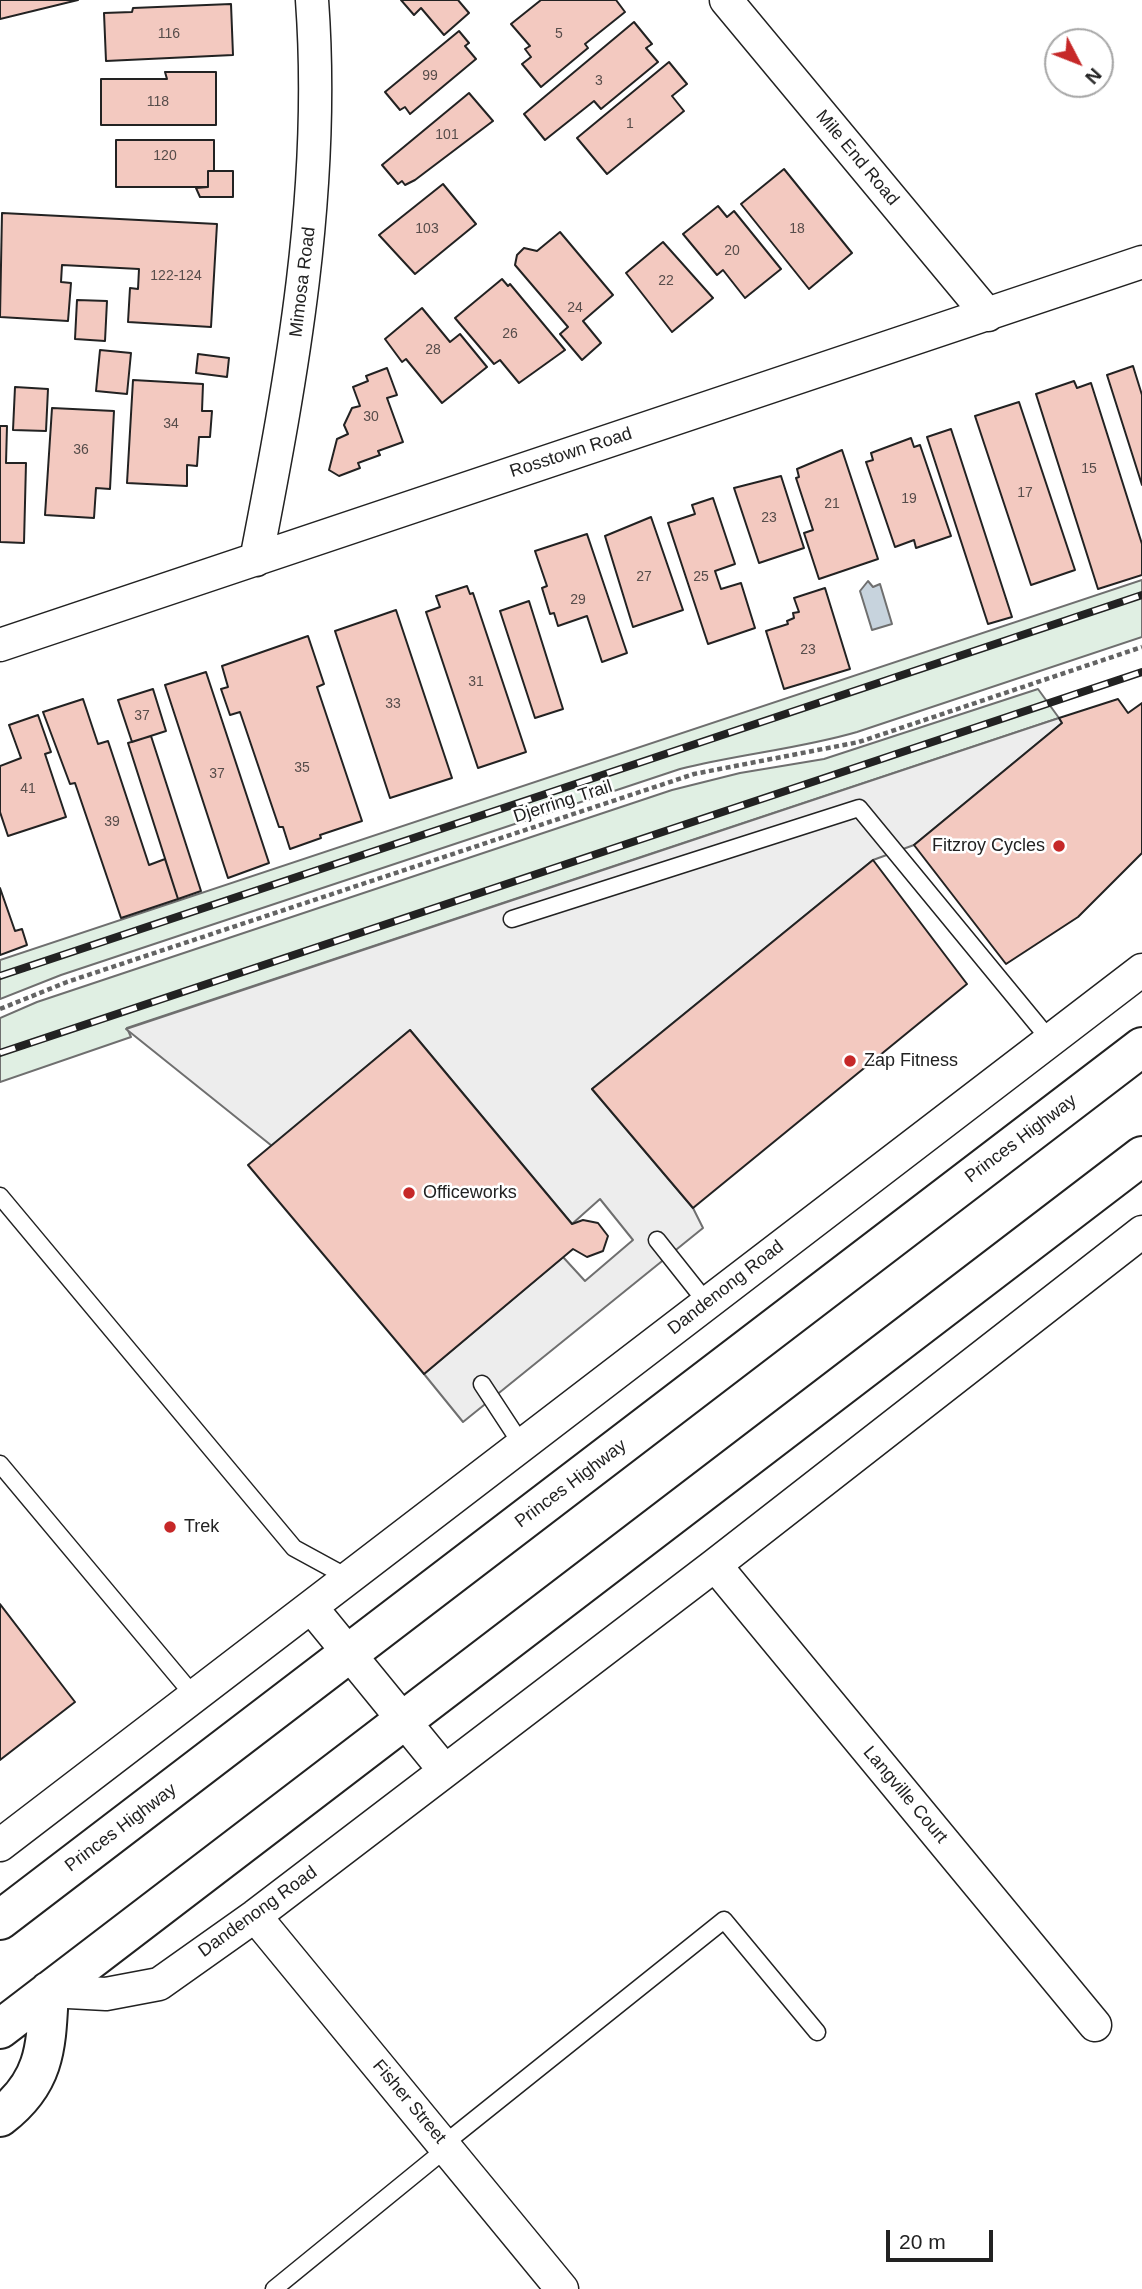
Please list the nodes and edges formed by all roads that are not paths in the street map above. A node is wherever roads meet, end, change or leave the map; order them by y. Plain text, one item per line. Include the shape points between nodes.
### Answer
1 (312, 0) edge
2 (736, 3) edge
3 (1142, 262) edge
4 (988, 315) junction
5 (256, 560) junction
6 (0, 645) edge
7 (512, 919) dead end
8 (1142, 970) edge
9 (1050, 1040) junction
10 (1142, 1047) edge
11 (1142, 1156) edge
12 (0, 1196) edge
13 (1142, 1233) edge
14 (657, 1240) dead end
15 (706, 1303) junction
16 (482, 1384) dead end
17 (522, 1445) junction
18 (0, 1464) edge
19 (715, 1565) junction
20 (349, 1578) junction
21 (311, 1607) junction
22 (349, 1654) junction
23 (195, 1697) junction
24 (404, 1721) junction
25 (445, 1771) junction
26 (0, 1845) edge
27 (255, 1916) junction
28 (0, 1920) edge
29 (49, 1991) junction
30 (1095, 2025) dead end
31 (0, 2029) edge
32 (817, 2032) dead end
33 (0, 2117) edge
34 (445, 2146) junction
35 (274, 2289) edge
36 (562, 2289) edge

1 - 5 street, Mimosa Road via 315,112 309,229 290,384
2 - 4 street, Mile End Road
3 - 4 street, Rosstown Road
4 - 5 street, Rosstown Road
5 - 6 street, Rosstown Road
7 - 9 lane via 859,808
8 - 9 street, Dandenong Road
9 - 15 street, Dandenong Road
10 - 22 highway, Princes Highway
11 - 24 highway
12 - 20 lane via 294,1548
13 - 19 street, Dandenong Road
14 - 15 lane
15 - 17 street, Dandenong Road
16 - 17 lane
17 - 20 street, Dandenong Road
18 - 23 lane
19 - 25 street, Dandenong Road
19 - 30 street, Langville Court
20 - 21 street, Dandenong Road
21 - 22 street
21 - 23 street, Dandenong Road
22 - 24 street
22 - 28 highway, Princes Highway
23 - 26 street, Dandenong Road
24 - 25 street
24 - 29 highway
25 - 27 street, Dandenong Road
27 - 29 street, Dandenong Road via 159,1984 106,1994
27 - 34 street, Fisher Street
29 - 31 highway
29 - 33 highway via 45,2053 36,2079
32 - 34 lane via 724,1920
34 - 35 lane
34 - 36 street, Fisher Street

